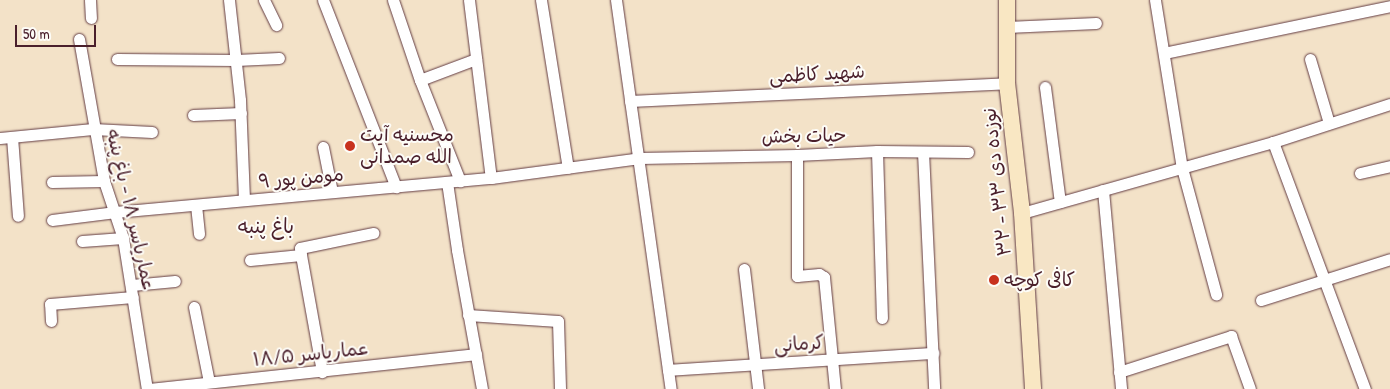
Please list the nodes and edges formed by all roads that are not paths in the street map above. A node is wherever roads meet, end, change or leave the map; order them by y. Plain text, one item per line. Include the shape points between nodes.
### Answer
1 (90, 0) edge
2 (229, 0) edge
3 (264, 0) edge
4 (322, 0) edge
5 (393, 0) edge
6 (469, 0) edge
7 (541, 0) edge
8 (616, 0) edge
9 (1006, 0) edge
10 (1155, 0) edge
11 (1390, 6) edge
12 (91, 18) dead end
13 (1096, 23) dead end
14 (276, 25) dead end
15 (1007, 27) junction
16 (79, 39) dead end
17 (1164, 54) junction
18 (279, 58) dead end
19 (117, 59) dead end
20 (476, 59) junction
21 (1310, 59) dead end
22 (236, 60) junction
23 (420, 80) junction
24 (1007, 83) junction
25 (1045, 87) dead end
26 (630, 101) junction
27 (1390, 104) edge
28 (240, 113) junction
29 (193, 115) dead end
30 (1329, 124) junction
31 (93, 129) junction
32 (152, 132) dead end
33 (0, 138) edge
34 (12, 138) junction
35 (1273, 142) junction
36 (323, 147) dead end
37 (877, 152) junction
38 (923, 152) junction
39 (968, 152) dead end
40 (797, 155) junction
41 (640, 158) junction
42 (1390, 166) edge
43 (568, 168) junction
44 (1182, 168) junction
45 (1360, 173) dead end
46 (491, 178) junction
47 (104, 181) junction
48 (460, 181) junction
49 (52, 182) dead end
50 (448, 182) junction
51 (396, 187) junction
52 (1103, 190) junction
53 (332, 192) junction
54 (244, 200) junction
55 (1060, 202) junction
56 (196, 204) junction
57 (115, 212) junction
58 (1022, 214) junction
59 (18, 216) dead end
60 (52, 220) dead end
61 (373, 233) dead end
62 (199, 234) dead end
63 (122, 238) junction
64 (82, 241) dead end
65 (301, 255) junction
66 (1390, 259) edge
67 (250, 260) dead end
68 (744, 269) dead end
69 (174, 280) dead end
70 (1325, 282) junction
71 (132, 285) junction
72 (1216, 294) dead end
73 (134, 297) junction
74 (1261, 300) dead end
75 (194, 307) dead end
76 (468, 315) junction
77 (882, 318) dead end
78 (51, 321) dead end
79 (933, 353) junction
80 (476, 354) junction
81 (831, 359) junction
82 (755, 364) junction
83 (668, 370) junction
84 (322, 372) junction
85 (1119, 372) junction
86 (209, 382) junction
87 (149, 389) edge
88 (482, 389) edge
89 (560, 389) edge
90 (671, 389) edge
91 (758, 389) edge
92 (835, 389) edge
93 (934, 389) edge
94 (1034, 389) edge
95 (1121, 389) edge
96 (1250, 389) edge
97 (1365, 389) edge

1 - 12 street
2 - 22 street
3 - 14 street
4 - 51 street
5 - 23 street
6 - 20 street
7 - 43 street
8 - 26 street
9 - 15 street, ۳۲ - نوزده دی ۳۳
10 - 17 street
11 - 17 street
13 - 15 street
15 - 24 street, ۳۲ - نوزده دی ۳۳
16 - 31 street, عماریاسر ۱۸ - باغ پنبه
17 - 44 street
18 - 22 street
19 - 22 street
20 - 23 street
20 - 46 street
21 - 30 street
22 - 28 street
23 - 48 street
24 - 26 street, شهید کاظمی
24 - 58 street, ۳۲ - نوزده دی ۳۳
25 - 55 street
26 - 41 street
27 - 30 street
28 - 29 street
28 - 54 street
30 - 35 street
31 - 32 street
31 - 34 street
31 - 47 street, عماریاسر ۱۸ - باغ پنبه
33 - 34 street
34 - 59 street
35 - 44 street
35 - 70 street
36 - 53 street
37 - 38 street, حیات بخش
37 - 40 street, حیات بخش
37 - 77 street
38 - 39 street, حیات بخش
38 - 79 street
40 - 41 street, حیات بخش
40 - 81 street via 797,276 822,274
41 - 43 street, مومن پور ۹
41 - 83 street
42 - 45 street
43 - 46 street, مومن پور ۹
44 - 52 street
44 - 72 street
46 - 48 street, مومن پور ۹
47 - 49 street
47 - 57 street, عماریاسر ۱۸ - باغ پنبه via 108,200
48 - 50 street, مومن پور ۹
50 - 51 street, مومن پور ۹
50 - 76 street
51 - 53 street, مومن پور ۹
52 - 55 street
52 - 85 street
53 - 54 street, مومن پور ۹
54 - 56 street, مومن پور ۹
55 - 58 street
56 - 57 street, مومن پور ۹
56 - 62 street
57 - 60 street, مومن پور ۹
57 - 63 street, عماریاسر ۱۸ - باغ پنبه
58 - 94 street, ۳۲ - نوزده دی ۳۳
61 - 65 street via 300,248
63 - 64 street
63 - 71 street, عماریاسر ۱۸ - باغ پنبه
65 - 67 street
65 - 84 street
66 - 70 street
68 - 82 street
69 - 71 street
70 - 74 street
70 - 97 street
71 - 73 street, عماریاسر ۱۸ - باغ پنبه
73 - 78 street via 50,304
73 - 87 street, عماریاسر ۱۸ - باغ پنبه
75 - 86 street
76 - 80 street
76 - 89 street via 558,321
79 - 81 street, کرمانی
79 - 93 street
80 - 84 street, عماریاسر ۱۸/۵
80 - 88 street
81 - 82 street, کرمانی
81 - 92 street
82 - 83 street, کرمانی
82 - 91 street
83 - 90 street
84 - 86 street, عماریاسر ۱۸/۵
85 - 95 street
85 - 96 street via 1231,336
86 - 87 street, عماریاسر ۱۸/۵

